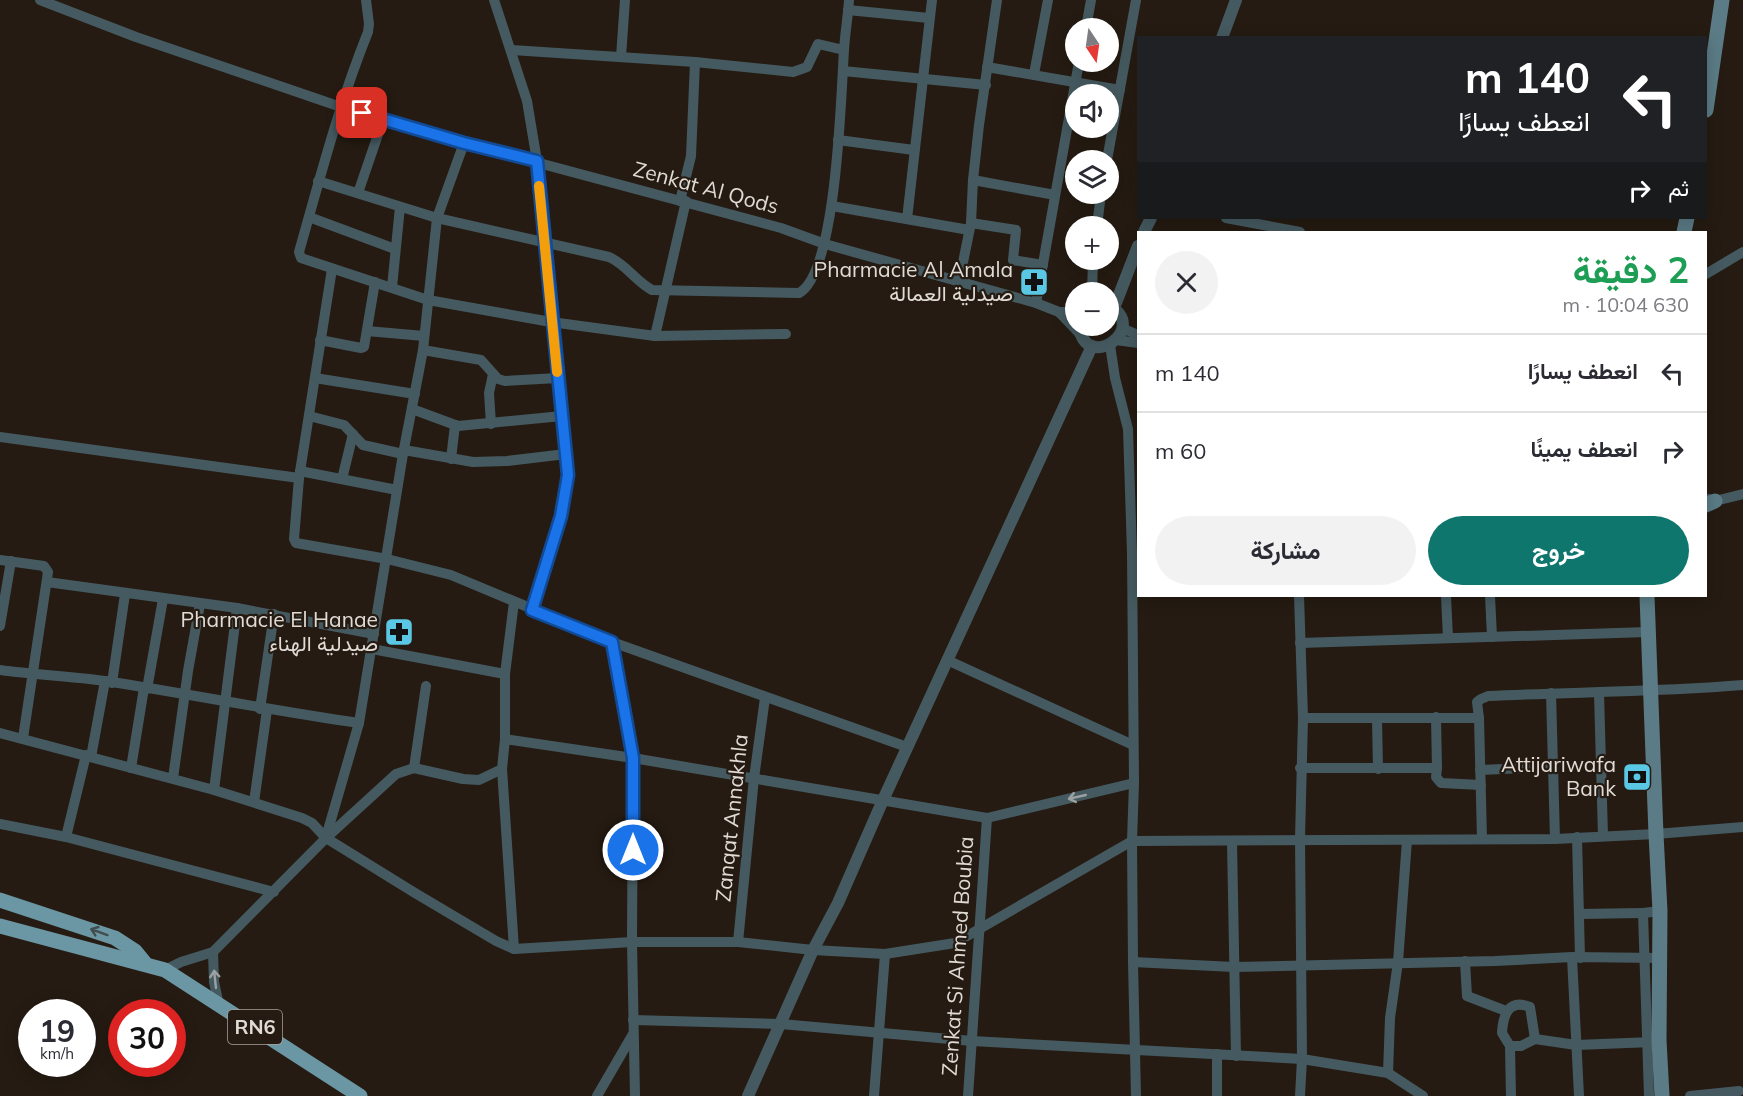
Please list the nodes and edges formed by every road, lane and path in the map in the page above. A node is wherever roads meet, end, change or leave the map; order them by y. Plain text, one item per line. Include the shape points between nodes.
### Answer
1 (40, 0) edge
2 (366, 0) edge
3 (494, 0) edge
4 (625, 0) edge
5 (932, 0) edge
6 (997, 0) edge
7 (1048, 0) edge
8 (1091, 0) edge
9 (1136, 0) edge
10 (1236, 0) edge
11 (1722, 0) edge
12 (849, 5) edge
13 (929, 18) junction
14 (1088, 18) edge
15 (1223, 36) edge
16 (512, 50) junction
17 (844, 50) junction
18 (621, 57) junction
19 (695, 62) junction
20 (987, 67) junction
21 (843, 70) junction
22 (1077, 72) edge
23 (1034, 74) junction
24 (922, 79) junction
25 (1076, 81) junction
26 (986, 85) junction
27 (1120, 90) junction
28 (1707, 103) edge
29 (341, 107) junction
30 (383, 120) junction
31 (838, 140) junction
32 (464, 143) junction
33 (914, 150) junction
34 (1109, 150) edge
35 (537, 161) junction
36 (973, 180) junction
37 (318, 182) junction
38 (358, 193) junction
39 (1055, 195) junction
40 (683, 201) junction
41 (832, 206) junction
42 (400, 207) junction
43 (309, 217) junction
44 (437, 218) junction
45 (907, 219) junction
46 (1231, 219) edge
47 (970, 226) junction
48 (1287, 231) edge
49 (544, 242) junction
50 (825, 244) junction
51 (1137, 248) edge
52 (395, 249) junction
53 (1743, 252) edge
54 (1043, 265) junction
55 (333, 269) junction
56 (1707, 273) edge
57 (375, 282) junction
58 (959, 282) junction
59 (392, 287) junction
60 (1119, 288) edge
61 (665, 291) junction
62 (428, 300) junction
63 (1036, 303) junction
64 (1059, 312) junction
65 (1065, 312) edge
66 (1119, 315) edge
67 (551, 322) junction
68 (1122, 328) junction
69 (367, 331) junction
70 (786, 334) dead end
71 (1137, 335) edge
72 (424, 336) junction
73 (655, 336) junction
74 (1094, 339) edge
75 (320, 340) junction
76 (1137, 343) edge
77 (423, 350) junction
78 (493, 374) junction
79 (315, 378) junction
80 (558, 378) junction
81 (415, 394) junction
82 (412, 409) junction
83 (309, 416) junction
84 (562, 416) junction
85 (491, 424) junction
86 (455, 425) junction
87 (353, 434) junction
88 (0, 437) edge
89 (403, 452) junction
90 (566, 454) junction
91 (452, 459) junction
92 (299, 475) junction
93 (342, 479) junction
94 (397, 490) junction
95 (1743, 494) edge
96 (1709, 501) edge
97 (387, 559) junction
98 (5, 560) edge
99 (47, 582) junction
100 (124, 594) junction
101 (1299, 597) edge
102 (1446, 597) edge
103 (1490, 597) edge
104 (1647, 597) edge
105 (164, 599) junction
106 (514, 602) junction
107 (200, 604) junction
108 (237, 608) junction
109 (532, 610) junction
110 (274, 614) junction
111 (0, 626) edge
112 (1648, 632) junction
113 (374, 634) junction
114 (1492, 637) junction
115 (1448, 638) junction
116 (612, 642) junction
117 (1300, 643) junction
118 (372, 650) junction
119 (947, 660) junction
120 (0, 670) edge
121 (505, 674) junction
122 (34, 675) junction
123 (109, 682) junction
124 (1743, 685) edge
125 (426, 686) dead end
126 (146, 688) junction
127 (1650, 691) junction
128 (185, 693) junction
129 (1551, 693) junction
130 (1599, 693) junction
131 (765, 698) junction
132 (226, 701) junction
133 (263, 709) junction
134 (1436, 717) junction
135 (1303, 718) junction
136 (1479, 718) junction
137 (1377, 719) junction
138 (359, 723) junction
139 (0, 733) edge
140 (23, 738) junction
141 (505, 739) junction
142 (1133, 745) junction
143 (907, 747) junction
144 (88, 757) junction
145 (633, 758) junction
146 (1553, 767) junction
147 (131, 768) junction
148 (414, 768) junction
149 (1300, 768) junction
150 (1437, 768) junction
151 (502, 769) junction
152 (1378, 769) junction
153 (1480, 770) junction
154 (173, 778) junction
155 (754, 778) junction
156 (1134, 783) junction
157 (1480, 785) junction
158 (214, 790) junction
159 (882, 800) junction
160 (254, 802) junction
161 (987, 818) junction
162 (0, 824) edge
163 (1743, 826) edge
164 (1656, 834) junction
165 (1603, 836) junction
166 (66, 837) junction
167 (1577, 837) junction
168 (326, 838) junction
169 (1300, 839) junction
170 (1482, 839) junction
171 (1555, 839) junction
172 (1407, 840) junction
173 (1132, 841) junction
174 (1232, 842) junction
175 (274, 892) junction
176 (0, 900) edge
177 (1660, 911) junction
178 (1643, 913) junction
179 (1579, 914) junction
180 (0, 926) edge
181 (979, 929) junction
182 (632, 942) junction
183 (738, 942) junction
184 (514, 949) junction
185 (813, 950) junction
186 (213, 952) junction
187 (885, 954) junction
188 (1576, 957) junction
189 (1652, 957) junction
190 (1465, 961) junction
191 (1133, 962) junction
192 (1398, 962) junction
193 (146, 964) junction
194 (1302, 965) junction
195 (1234, 967) junction
196 (165, 970) junction
197 (219, 1005) junction
198 (1506, 1011) junction
199 (633, 1020) junction
200 (781, 1024) junction
201 (634, 1033) junction
202 (878, 1033) junction
203 (1535, 1039) junction
204 (972, 1041) junction
205 (1654, 1042) junction
206 (1576, 1045) junction
207 (1510, 1046) junction
208 (1135, 1049) junction
209 (1217, 1054) junction
210 (1236, 1056) junction
211 (1302, 1059) junction
212 (1388, 1072) junction
213 (1739, 1090) dead end
214 (360, 1096) edge
215 (597, 1096) edge
216 (635, 1096) edge
217 (748, 1096) edge
218 (874, 1096) edge
219 (968, 1096) edge
220 (1136, 1096) edge
221 (1217, 1096) edge
222 (1300, 1096) edge
223 (1421, 1096) edge
224 (1511, 1096) edge
225 (1580, 1096) edge
226 (1649, 1096) edge
227 (1662, 1096) edge
228 (1690, 1096) edge

1 - 29 street, Zenkat Al Qods
2 - 29 street via 368,32
3 - 16 street
4 - 18 street
5 - 13 street
6 - 20 street
7 - 23 street
8 - 14 street
9 - 27 street
10 - 15 street
11 - 28 main road
12 - 13 street
12 - 17 street
13 - 24 street
16 - 18 street
16 - 35 street via 527,101
17 - 19 street via 818,44 807,67 794,72
17 - 21 street
18 - 19 street
19 - 40 street via 691,156
20 - 23 street
20 - 26 street
21 - 24 street
21 - 31 street
22 - 25 street
23 - 25 street
24 - 26 street
24 - 33 street
25 - 27 street
25 - 39 street
26 - 36 street
27 - 34 street
29 - 30 street, Zenkat Al Qods
29 - 37 street
30 - 32 street, Zenkat Al Qods
30 - 38 street
31 - 33 street
31 - 41 street
32 - 35 street, Zenkat Al Qods
32 - 44 street
33 - 45 street
35 - 40 street, Zenkat Al Qods
35 - 49 street
36 - 39 street
36 - 47 street
37 - 38 street
37 - 43 street
38 - 42 street
39 - 54 street
40 - 50 street, Zenkat Al Qods
40 - 61 street
41 - 45 street
41 - 50 street
42 - 44 street
42 - 52 street
43 - 52 street
43 - 55 street via 299,254
44 - 49 street
44 - 62 street
45 - 47 street
46 - 48 street
47 - 54 street via 1016,230 1013,260
47 - 58 street
49 - 61 street via 618,261 641,284
49 - 67 street
50 - 58 street, Zenkat Al Qods
50 - 61 street via 810,283 799,293
51 - 60 street
52 - 59 street
53 - 56 street
54 - 63 street
55 - 57 street
55 - 75 street
57 - 59 street
57 - 69 street
58 - 63 street, Zenkat Al Qods
59 - 62 street
61 - 73 street
62 - 67 street
62 - 72 street
63 - 64 street, Zenkat Al Qods
64 - 65 street
64 - 74 street
66 - 68 street
67 - 73 street
67 - 80 street
68 - 71 street
68 - 74 street
69 - 72 street
69 - 75 street via 363,348
70 - 73 street
72 - 77 street
74 - 76 street
74 - 119 street
74 - 142 street via 1115,378 1128,429
75 - 79 street
77 - 78 street via 480,360
77 - 81 street
78 - 80 street via 505,381
78 - 85 street via 489,393
79 - 81 street
79 - 83 street
80 - 84 street
81 - 82 street
82 - 86 street
82 - 89 street
83 - 87 street via 344,425
83 - 92 street
84 - 85 street
84 - 90 street
85 - 86 street
86 - 91 street
87 - 89 street via 363,445
87 - 93 street
88 - 92 street
89 - 91 street
89 - 94 street
90 - 91 street via 507,461
90 - 109 street via 565,503
92 - 93 street
92 - 97 street via 296,543
93 - 94 street
94 - 97 street
95 - 96 street
97 - 106 street via 451,575
97 - 113 street
98 - 99 street via 46,567
98 - 111 street
99 - 100 street
99 - 122 street
100 - 105 street
100 - 123 street
101 - 117 street
102 - 115 street
103 - 114 street
104 - 112 main road
105 - 107 street
105 - 126 street
106 - 109 street
106 - 121 street
107 - 108 street
107 - 128 street
108 - 110 street
108 - 132 street
109 - 116 street
110 - 113 street
110 - 133 street
112 - 114 street
112 - 127 main road
113 - 118 street
114 - 115 street
115 - 117 street
116 - 131 street
116 - 145 street
117 - 135 street
118 - 121 street
118 - 138 street
119 - 142 street
119 - 143 street
120 - 122 street
121 - 141 street
122 - 123 street
122 - 140 street
123 - 126 street
123 - 144 street
124 - 127 street
125 - 148 street
126 - 128 street
126 - 147 street
127 - 130 street
127 - 164 main road
128 - 132 street
128 - 154 street
129 - 130 street
129 - 136 street via 1488,696 1477,702
129 - 146 street
130 - 165 street
131 - 143 street
131 - 155 street, Zanqat Annakhla
132 - 133 street
132 - 158 street
133 - 138 street
133 - 160 street
134 - 136 street
134 - 137 street
134 - 150 street
135 - 137 street
135 - 149 street
136 - 153 street
137 - 152 street
138 - 168 street
139 - 140 street
140 - 144 street
141 - 145 street
141 - 151 street
142 - 156 street
143 - 159 street
144 - 147 street
144 - 166 street
145 - 155 street
145 - 182 street
146 - 153 street
146 - 171 street
147 - 154 street
148 - 151 street via 473,780
148 - 168 street via 396,774
149 - 152 street
149 - 169 street
150 - 152 street
150 - 157 street via 1436,777 1441,783
151 - 184 street
153 - 157 street
154 - 158 street
155 - 159 street
155 - 183 street, Zanqat Annakhla
156 -> 161 street
156 - 173 street
157 - 170 street
158 - 160 street
159 - 161 street
159 - 185 street via 838,903
160 - 168 street via 309,821
161 - 181 street, Zenkat Si Ahmed Boubia
162 - 166 street
163 - 164 street
164 - 165 street
164 - 177 main road
165 - 167 street
166 - 175 street
167 - 171 street
167 - 179 street
168 - 175 street
168 - 184 street
169 - 172 street
169 - 174 street
169 - 194 street
170 - 171 street
170 - 172 street
172 - 192 street
173 - 174 street
173 - 181 street
173 - 191 street
174 - 195 street
175 - 186 street
193 -> 176 main road, RN6 via 115,938
177 - 178 street
177 - 189 main road
178 - 179 street
178 - 189 street
179 - 188 street
180 - 193 main road, RN6
181 - 187 street via 955,943
181 - 204 street, Zenkat Si Ahmed Boubia
182 - 183 street
182 - 184 street
182 - 199 street
183 - 185 street
185 - 187 street
185 - 200 street
186 - 196 street
197 -> 186 street
187 - 202 street
188 - 189 street
188 - 190 street
188 - 206 street
189 - 205 main road
190 - 192 street
190 - 198 street via 1467,996
191 - 195 street
191 - 208 street
192 - 194 street
192 - 212 street
193 - 196 main road, RN6
194 - 195 street
194 - 211 street
195 - 210 street
196 - 197 main road, RN6
197 - 214 main road, RN6
198 - 203 street via 1512,1006 1527,1005
198 - 207 street via 1502,1033
199 - 200 street
199 - 201 street
200 - 202 street
200 - 217 street
201 - 215 street
201 - 216 street
202 - 204 street
202 - 218 street
203 - 206 street
203 - 207 street
204 - 208 street
204 - 219 street, Zenkat Si Ahmed Boubia
205 - 206 street
205 - 226 street
205 - 227 main road
206 - 225 street
207 - 224 street
208 - 209 street
208 - 220 street
209 - 210 street
209 - 221 street
210 - 211 street
211 - 212 street
211 - 222 street
212 - 223 street
213 - 228 street

